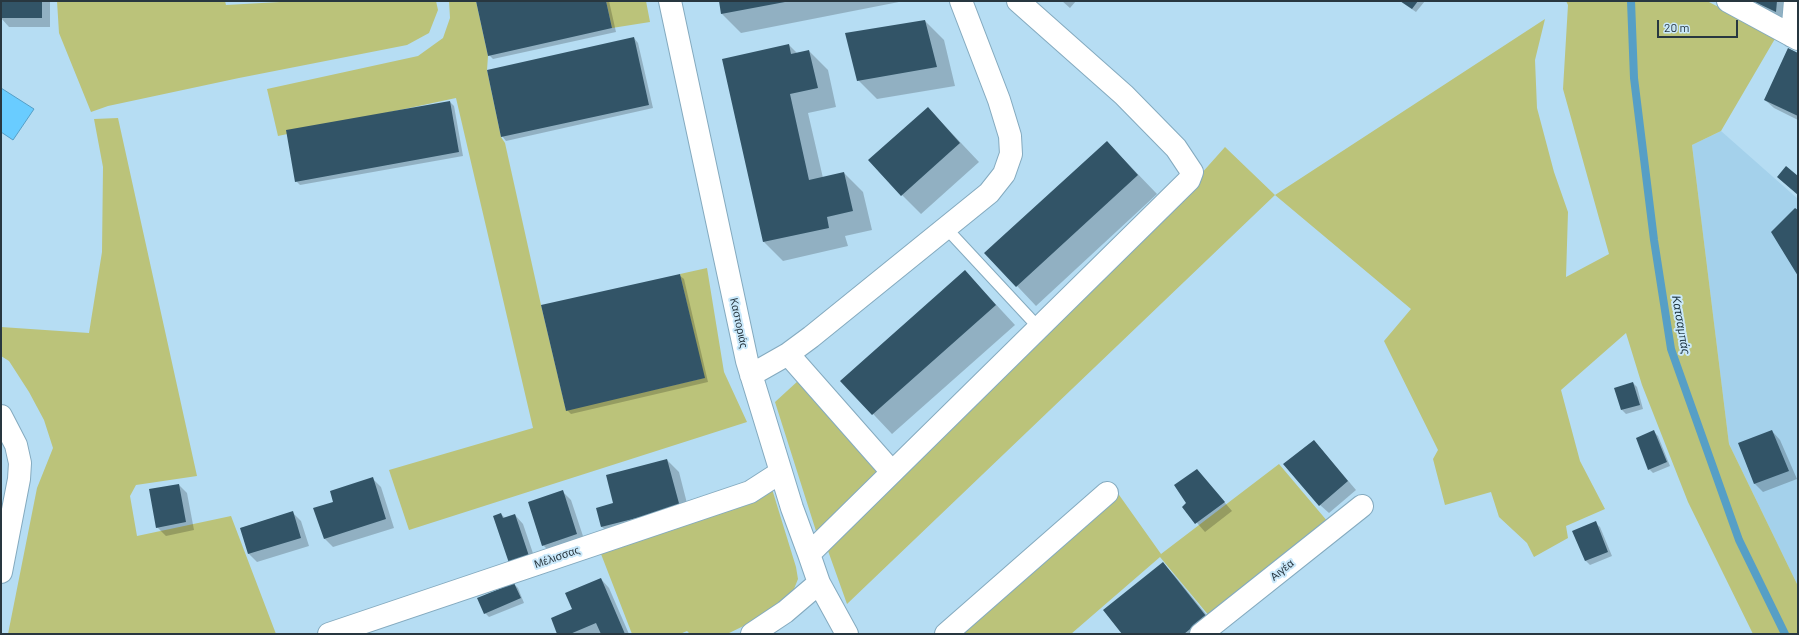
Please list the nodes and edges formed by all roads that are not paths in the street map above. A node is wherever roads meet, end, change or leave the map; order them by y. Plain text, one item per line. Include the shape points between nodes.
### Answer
1 (670, 1) edge
2 (961, 1) edge
3 (1018, 1) edge
4 (1728, 1) edge
5 (1795, 1) edge
6 (1795, 38) edge
7 (946, 228) junction
8 (1039, 328) junction
9 (788, 354) junction
10 (751, 375) junction
11 (1, 416) edge
12 (781, 472) junction
13 (892, 472) junction
14 (1107, 492) dead end
15 (1362, 506) dead end
16 (809, 554) junction
17 (1, 572) edge
18 (819, 583) junction
19 (329, 634) edge
20 (752, 634) edge
21 (846, 634) edge
22 (946, 634) edge
23 (1201, 634) edge

1 - 10 street, Καστοριάς
2 - 7 street via 1007,124 1011,154 1000,181
3 - 8 street via 1124,95 1176,148 1192,172 1189,180
4 - 6 street
5 - 6 street
7 - 8 lane
7 - 9 street
8 - 13 street
9 - 10 street
9 - 13 street
10 - 12 street, Καστοριάς
11 - 17 street via 16,445 20,480
12 - 16 street, Καστοριάς
12 - 19 street, Μέλισσας via 750,492
13 - 16 street
14 - 22 street
15 - 23 street, Αιγέα
16 - 18 street, Καστοριάς
18 - 20 street via 785,612
18 - 21 street, Καστοριάς

